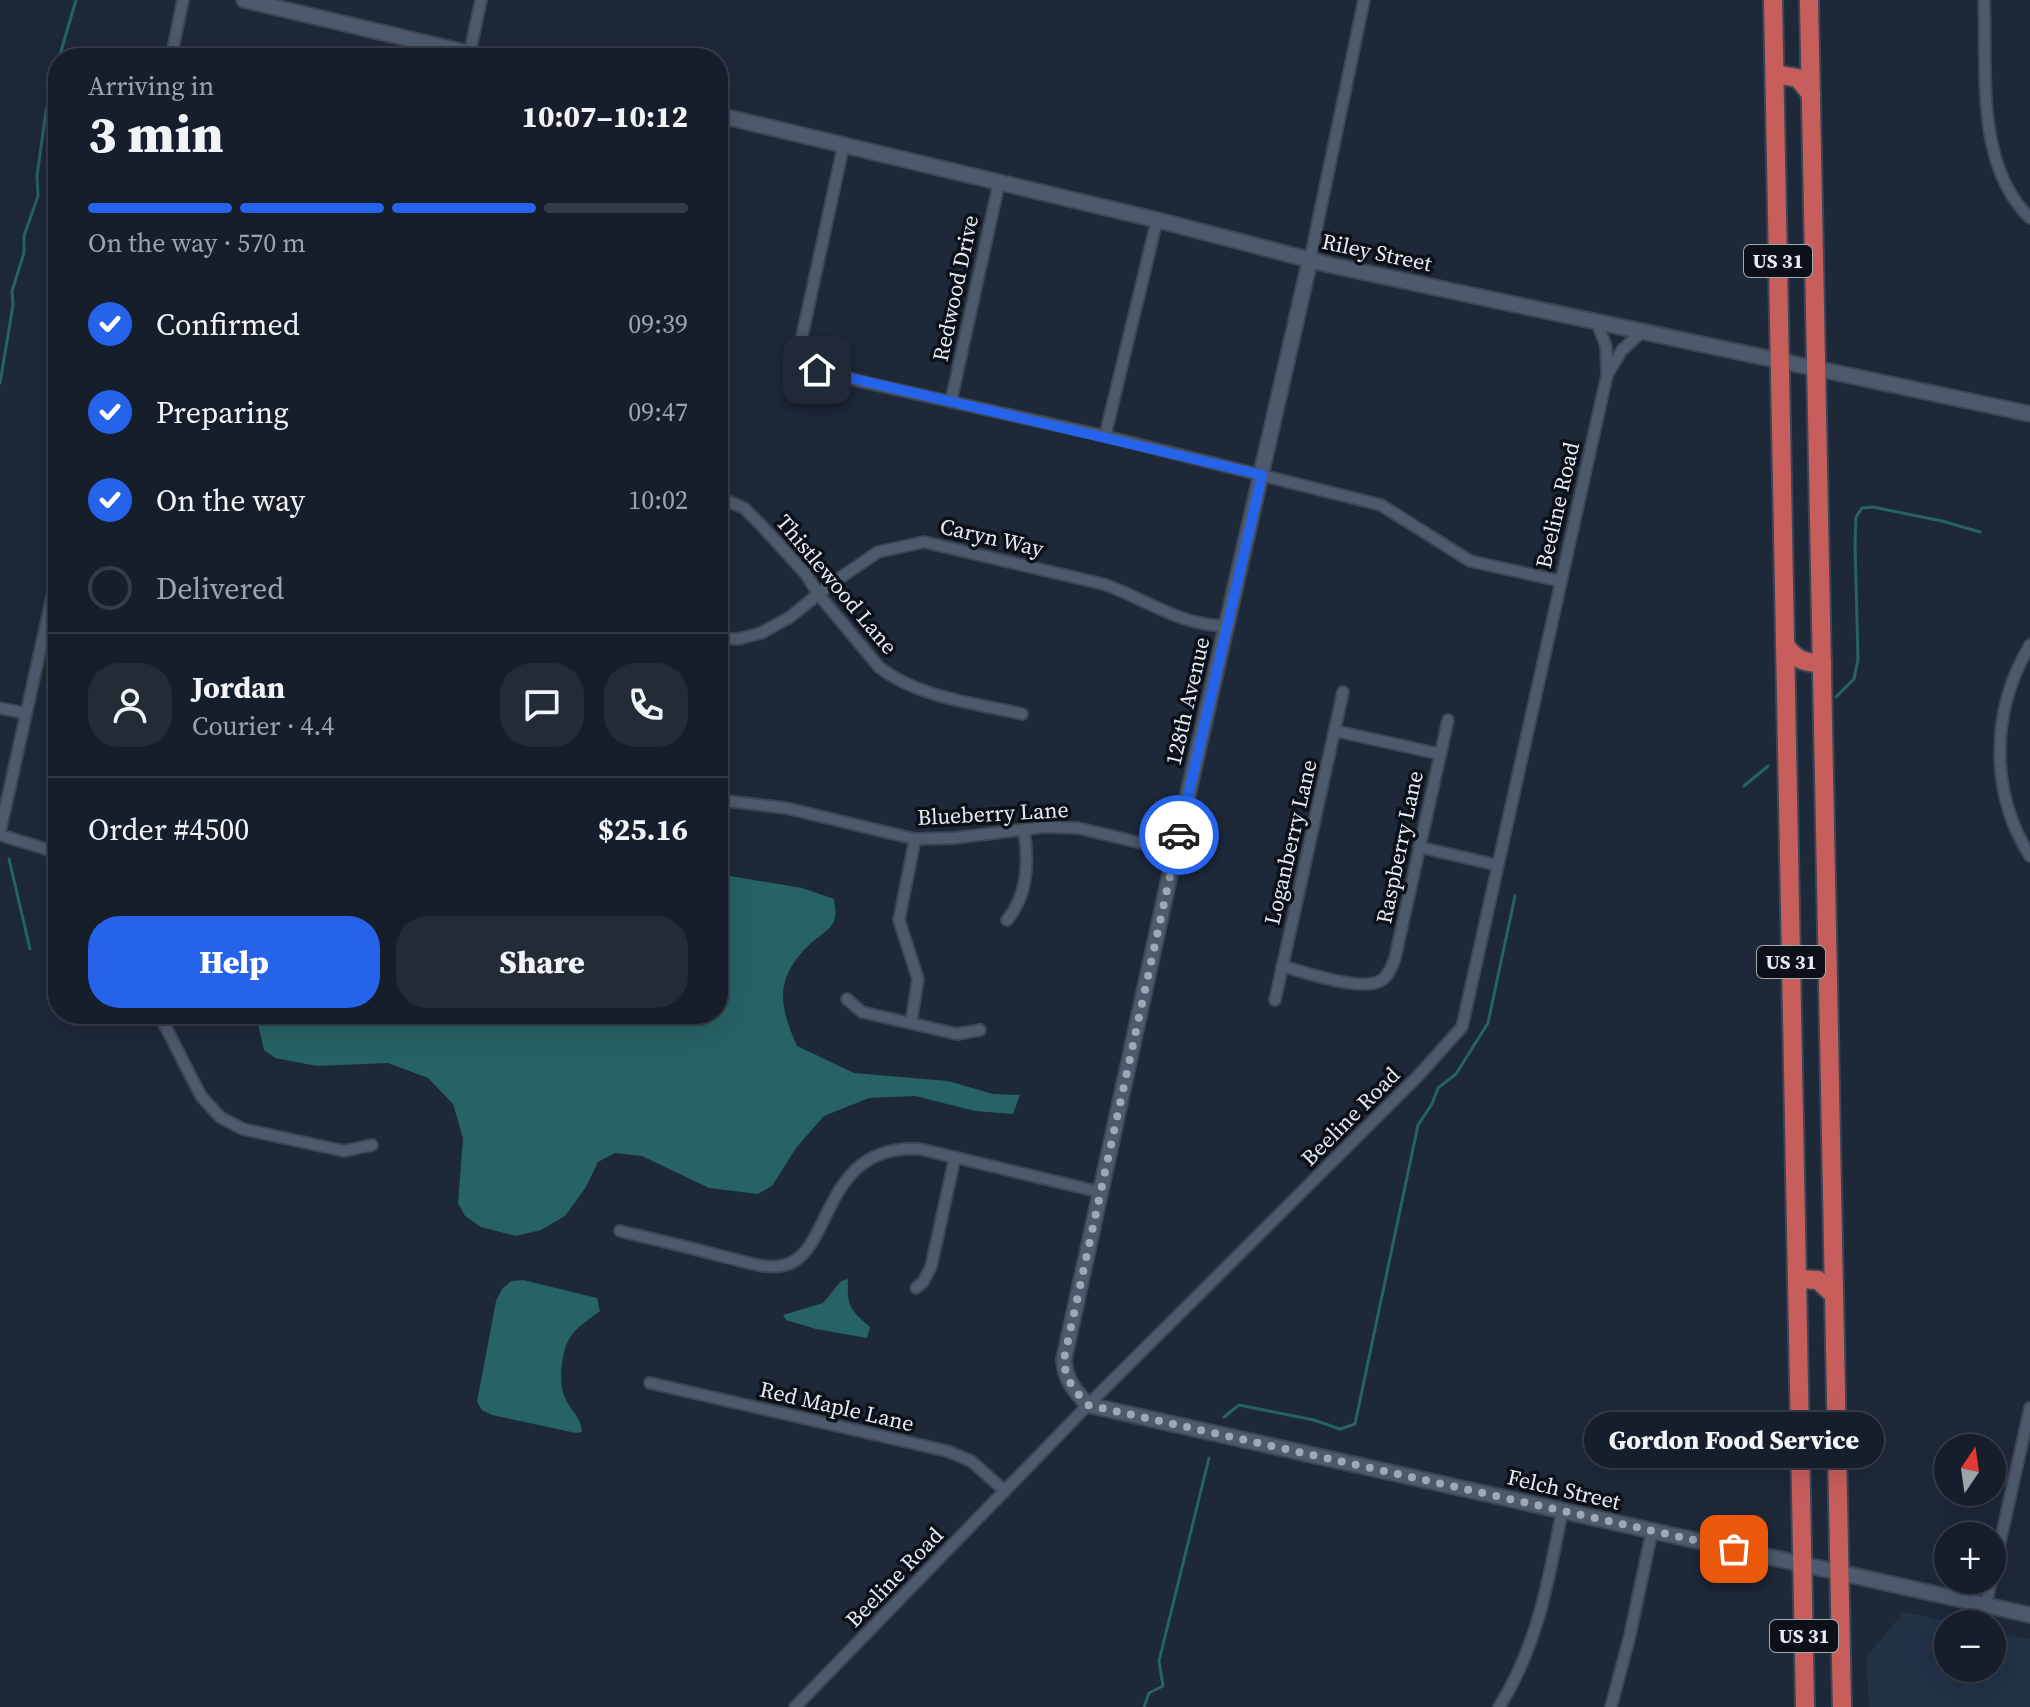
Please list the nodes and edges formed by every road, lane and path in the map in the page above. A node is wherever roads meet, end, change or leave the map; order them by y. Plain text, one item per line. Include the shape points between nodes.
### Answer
1 (183, 0) edge
2 (244, 0) edge
3 (481, 0) edge
4 (1364, 0) edge
5 (1773, 0) edge
6 (1809, 0) edge
7 (1984, 0) edge
8 (173, 48) edge
9 (453, 48) edge
10 (471, 48) edge
11 (1775, 74) junction
12 (1811, 94) junction
13 (728, 117) edge
14 (844, 143) junction
15 (999, 183) junction
16 (2030, 218) edge
17 (1157, 220) junction
18 (1310, 260) junction
19 (1596, 320) junction
20 (1644, 330) junction
21 (1780, 360) junction
22 (1816, 367) junction
23 (1607, 375) junction
24 (951, 401) junction
25 (2030, 414) edge
26 (1105, 436) junction
27 (1262, 475) junction
28 (728, 501) edge
29 (1560, 581) junction
30 (819, 595) junction
31 (48, 613) edge
32 (1227, 626) junction
33 (728, 638) edge
34 (1785, 645) junction
35 (2030, 645) edge
36 (1822, 663) junction
37 (1343, 692) dead end
38 (0, 708) edge
39 (25, 713) junction
40 (1022, 714) dead end
41 (1448, 720) dead end
42 (1336, 731) junction
43 (1440, 754) junction
44 (728, 801) edge
45 (1024, 830) junction
46 (0, 834) edge
47 (915, 839) junction
48 (1419, 847) junction
49 (48, 851) edge
50 (1175, 851) junction
51 (2030, 856) edge
52 (1497, 865) junction
53 (1007, 920) dead end
54 (1282, 966) junction
55 (847, 999) dead end
56 (1275, 1000) dead end
57 (911, 1023) junction
58 (164, 1024) edge
59 (980, 1030) dead end
60 (372, 1145) dead end
61 (955, 1157) junction
62 (1100, 1192) junction
63 (620, 1231) dead end
64 (1797, 1279) junction
65 (916, 1288) dead end
66 (1833, 1294) junction
67 (650, 1383) dead end
68 (1088, 1405) junction
69 (2030, 1408) edge
70 (1005, 1491) junction
71 (1562, 1511) junction
72 (1652, 1531) junction
73 (1802, 1564) junction
74 (1839, 1573) junction
75 (1986, 1605) junction
76 (2030, 1615) edge
77 (795, 1707) edge
78 (1499, 1707) edge
79 (1611, 1707) edge
80 (1805, 1707) edge
81 (1842, 1707) edge

1 - 8 street
2 - 9 street
3 - 10 street
4 - 18 street, 128th Avenue
5 - 11 highway, US 31
6 - 12 highway, US 31
7 - 16 street via 1989,142 2001,179
11 - 12 highway via 1798,78
11 - 21 highway, US 31
12 - 22 highway, US 31
13 - 14 street, Riley Street
14 - 15 street, Riley Street
14 - 24 street via 799,350 801,364
15 - 17 street, Riley Street
15 - 24 street, Redwood Drive
17 - 18 street, Riley Street
17 - 26 street
18 - 19 street, Riley Street
18 - 27 street, 128th Avenue
19 - 20 street, Riley Street
19 - 23 street, Beeline Road via 1606,346
20 - 21 street, Riley Street
20 - 23 street, Beeline Road via 1622,350
21 - 22 street, Riley Street
21 - 34 highway, US 31
22 - 25 street, Riley Street
22 - 36 highway, US 31
23 - 29 street, Beeline Road
24 - 26 street
26 - 27 street
27 - 29 street via 1381,505 1470,561
27 - 32 street, 128th Avenue
28 - 30 street, Thistlewood Lane via 744,508
29 - 52 street, Beeline Road
30 - 32 street, Caryn Way via 878,552 924,542 1103,584 1190,623
30 - 33 street, Caryn Way via 761,633
30 - 40 street, Thistlewood Lane via 891,677
31 - 39 street
32 - 50 street, 128th Avenue
34 - 36 highway via 1797,659
34 - 64 highway, US 31
35 - 51 street via 2006,700 1999,749 2007,804
36 - 66 highway, US 31
37 - 42 street, Loganberry Lane
38 - 39 street
39 - 46 street
41 - 43 street, Raspberry Lane
42 - 43 street
42 - 54 street, Loganberry Lane
43 - 48 street, Raspberry Lane
44 - 47 street, Blueberry Lane via 786,808
45 - 47 street, Blueberry Lane
45 - 50 street, Blueberry Lane via 1078,828
45 - 53 street via 1028,859 1021,900
46 - 49 street
47 - 57 street via 899,920 918,979
48 - 52 street
48 - 54 street, Raspberry Lane via 1395,958 1383,980 1356,984
50 - 62 street, 128th Avenue
52 - 68 street, Beeline Road via 1462,1027
54 - 56 street, Loganberry Lane
55 - 57 street via 862,1012
57 - 59 street via 957,1034
58 - 60 street via 196,1086 220,1117 243,1129 344,1151
61 - 62 street
61 - 63 street via 908,1148 869,1160 844,1182 806,1253 779,1266
61 - 65 street via 931,1267
62 - 68 street, 128th Avenue via 1064,1359 1071,1386
64 - 66 highway via 1818,1280
64 - 73 highway, US 31
66 - 74 highway, US 31
67 - 70 street, Red Maple Lane via 947,1451 971,1461
68 - 70 street, Beeline Road
68 - 71 street, Felch Street
69 - 75 street
70 - 77 street, Beeline Road
71 - 72 street, Felch Street
71 - 78 street via 1533,1639
72 - 73 street, Felch Street
72 - 79 street
73 - 74 street, Felch Street
73 - 80 highway, US 31
74 - 75 street, Felch Street
74 - 81 highway, US 31
75 - 76 street, Felch Street

